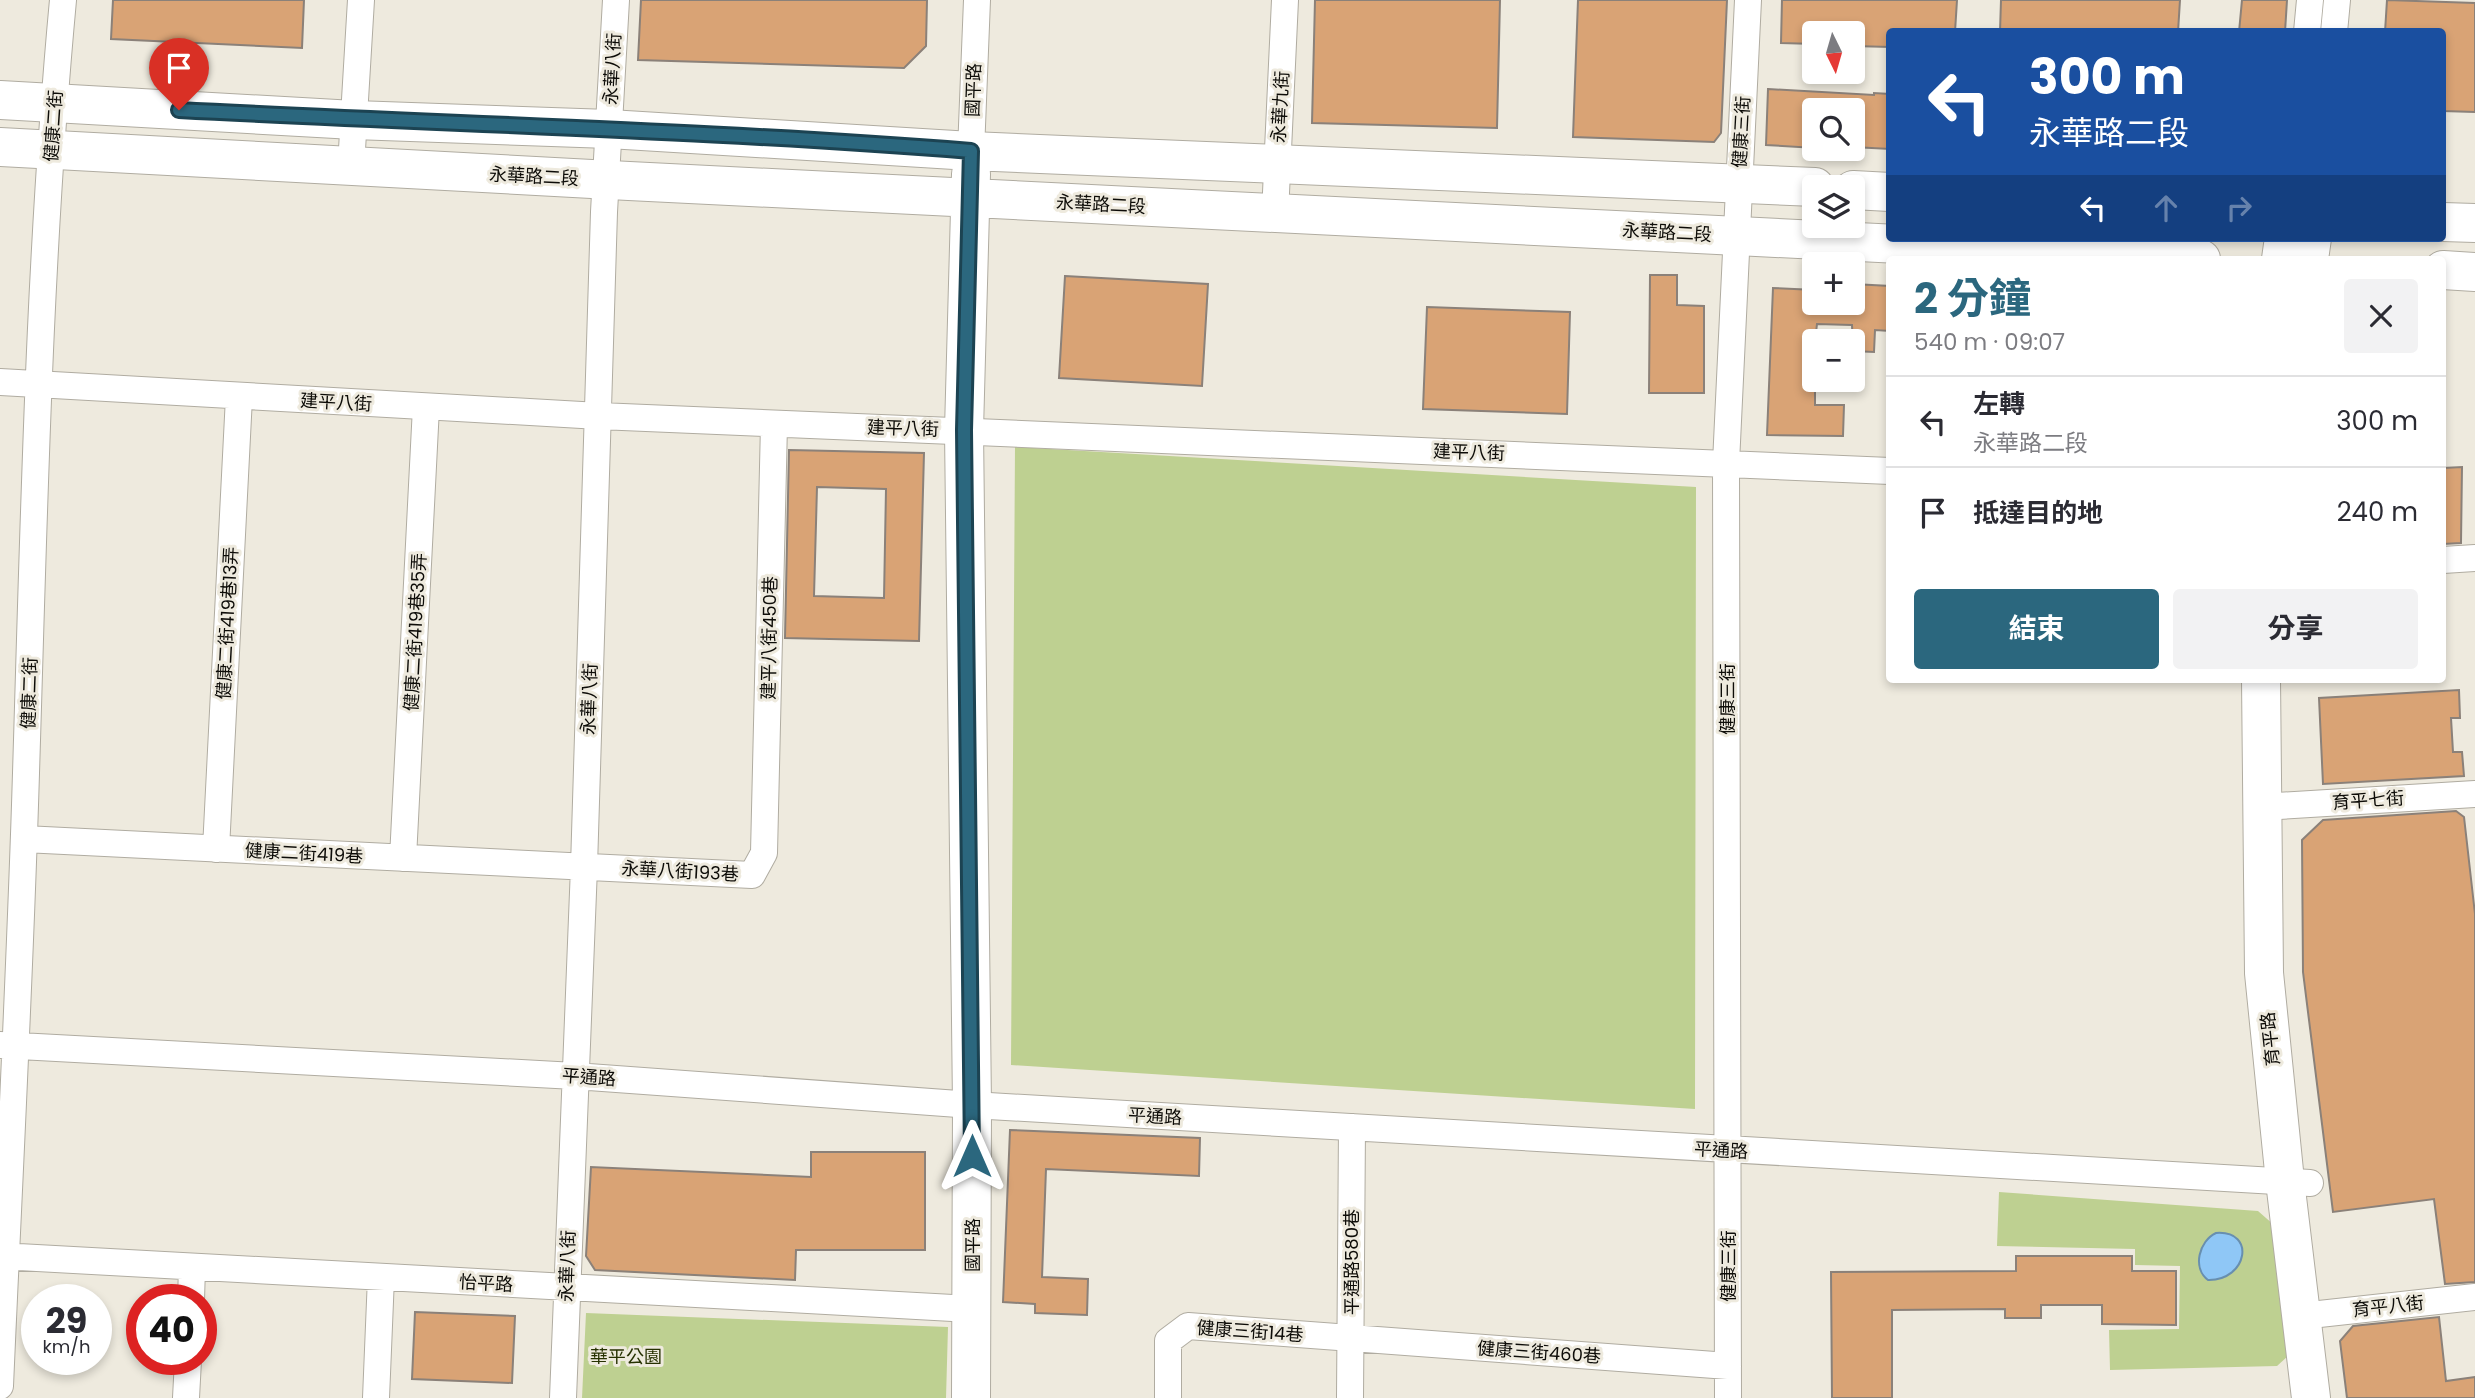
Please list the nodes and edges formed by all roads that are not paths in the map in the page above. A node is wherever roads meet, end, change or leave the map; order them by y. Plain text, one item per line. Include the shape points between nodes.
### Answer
1 (63, 0) edge
2 (360, 0) edge
3 (616, 0) edge
4 (977, 0) edge
5 (1285, 0) edge
6 (1748, 0) edge
7 (2310, 0) edge
8 (2337, 0) edge
9 (2307, 28) edge
10 (2334, 28) edge
11 (0, 100) edge
12 (55, 103) junction
13 (354, 120) junction
14 (609, 129) junction
15 (0, 148) edge
16 (51, 149) junction
17 (971, 151) junction
18 (1278, 163) junction
19 (351, 166) junction
20 (605, 180) junction
21 (1738, 183) junction
22 (1802, 186) edge
23 (1865, 191) edge
24 (1886, 192) edge
25 (970, 198) junction
26 (1275, 214) junction
27 (2446, 222) edge
28 (2475, 223) edge
29 (1736, 235) junction
30 (2144, 256) edge
31 (2446, 270) edge
32 (2475, 272) edge
33 (0, 382) edge
34 (38, 384) junction
35 (239, 397) junction
36 (426, 407) junction
37 (599, 416) junction
38 (775, 424) junction
39 (964, 430) junction
40 (1726, 463) junction
41 (1886, 471) edge
42 (2475, 558) edge
43 (2446, 560) edge
44 (2261, 683) edge
45 (2287, 683) edge
46 (2475, 794) edge
47 (2274, 806) junction
48 (24, 839) junction
49 (216, 849) junction
50 (764, 853) joint
51 (403, 858) junction
52 (584, 867) junction
53 (7, 1045) edge
54 (575, 1076) junction
55 (972, 1105) junction
56 (1352, 1127) junction
57 (1728, 1150) junction
58 (2297, 1182) junction
59 (3, 1256) edge
60 (192, 1267) junction
61 (381, 1277) junction
62 (191, 1284) edge
63 (566, 1288) junction
64 (2475, 1297) edge
65 (971, 1310) junction
66 (2313, 1315) junction
67 (1351, 1337) junction
68 (1728, 1366) junction
69 (187, 1375) edge
70 (0, 1385) edge
71 (186, 1398) edge
72 (376, 1398) edge
73 (563, 1398) edge
74 (971, 1398) edge
75 (1168, 1398) edge
76 (1350, 1398) edge
77 (1728, 1398) edge
78 (2311, 1398) edge
79 (2336, 1398) edge

1 - 12 street, 健康二街
2 - 13 street
3 - 14 street, 永華八街
4 - 17 street, 國平路
5 - 18 street, 永華九街
6 - 21 street, 健康三街
7 - 9 street
8 - 10 street
11 - 12 street
12 - 13 street
12 - 16 street, 健康二街
13 - 14 street
13 - 19 street
14 - 17 street
14 - 20 street, 永華八街
15 - 16 street, 永華路二段
16 - 19 street, 永華路二段
16 - 34 street, 健康二街
17 - 18 street
17 - 25 street, 國平路
18 - 21 street
18 - 26 street, 永華九街
19 - 20 street, 永華路二段
20 - 25 street, 永華路二段
20 - 37 street, 永華八街
21 - 22 street
21 - 29 street, 健康三街
23 - 24 street
25 - 26 street, 永華路二段
25 - 39 street, 國平路
26 - 29 street, 永華路二段
27 - 28 street
29 - 30 street, 永華路二段
29 - 40 street, 健康三街
31 - 32 street
33 - 34 street, 建平八街
34 - 35 street, 建平八街
34 - 48 street, 健康二街
35 - 36 street, 建平八街
35 - 49 street, 健康二街419巷13弄
36 - 37 street, 建平八街
36 - 51 street, 健康二街419巷35弄
37 - 38 street, 建平八街
37 - 52 street, 永華八街
38 - 39 street, 建平八街
38 - 50 street, 建平八街450巷
39 - 40 street, 建平八街
39 - 55 street, 國平路
40 - 41 street, 建平八街
40 - 57 street, 健康三街
42 - 43 street
44 - 47 street, 育平路
45 - 47 street, 育平路
46 - 47 street, 育平七街
47 - 58 street, 育平路 via 2289,975
48 - 49 street, 健康二街419巷
48 - 53 street, 健康二街
49 - 51 street, 健康二街419巷
50 - 52 street, 永華八街193巷 via 752,875
51 - 52 street, 健康二街419巷
52 - 54 street, 永華八街
53 - 54 street, 平通路
53 - 59 street, 健康二街
54 - 55 street, 平通路
54 - 63 street, 永華八街
55 - 56 street, 平通路
55 - 65 street, 國平路
56 - 57 street, 平通路
56 - 67 street, 平通路580巷
57 - 58 street, 平通路
57 - 68 street, 健康三街
58 - 66 street, 育平路
59 - 60 street, 怡平路
59 - 70 street, 健康二街
60 - 61 street, 怡平路
60 - 62 street
61 - 63 street, 怡平路
61 - 72 street
63 - 65 street, 怡平路
63 - 73 street, 永華八街
64 - 66 street, 育平八街
65 - 74 street, 國平路
66 - 78 street, 育平路
66 - 79 street, 育平路
67 - 68 street, 健康三街460巷
67 - 75 street, 健康三街14巷 via 1188,1326 1168,1341
67 - 76 street, 平通路580巷
68 - 77 street, 健康三街
69 - 71 street

